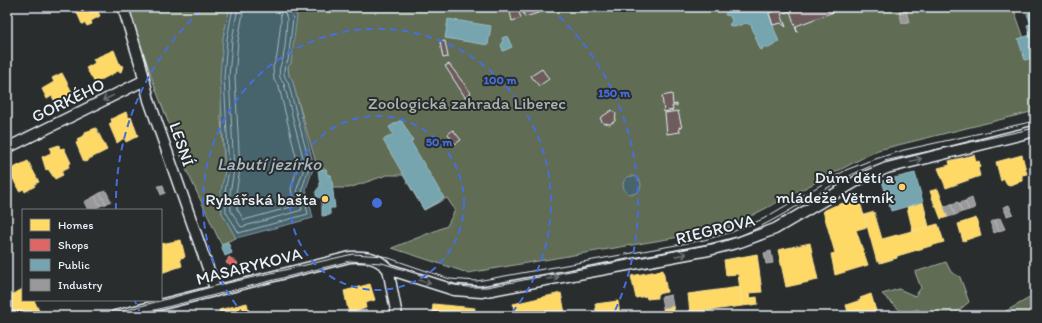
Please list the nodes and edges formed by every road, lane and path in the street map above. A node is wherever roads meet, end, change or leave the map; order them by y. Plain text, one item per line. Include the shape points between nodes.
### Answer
1 (123, 7) edge
2 (143, 81) junction
3 (1035, 131) edge
4 (7, 148) edge
5 (388, 270) junction
6 (216, 291) junction
7 (115, 316) edge
8 (397, 316) edge

1 - 2 street, LESNÍ
2 -> 4 street, GORKÉHO
2 - 6 street, LESNÍ
5 -> 3 street, RIEGROVA via 454,290 481,292 708,250 750,239 775,229 862,178 887,168
5 - 6 street, MASARYKOVA via 382,263 371,258 350,258
5 - 8 street
6 - 7 street, MASARYKOVA

